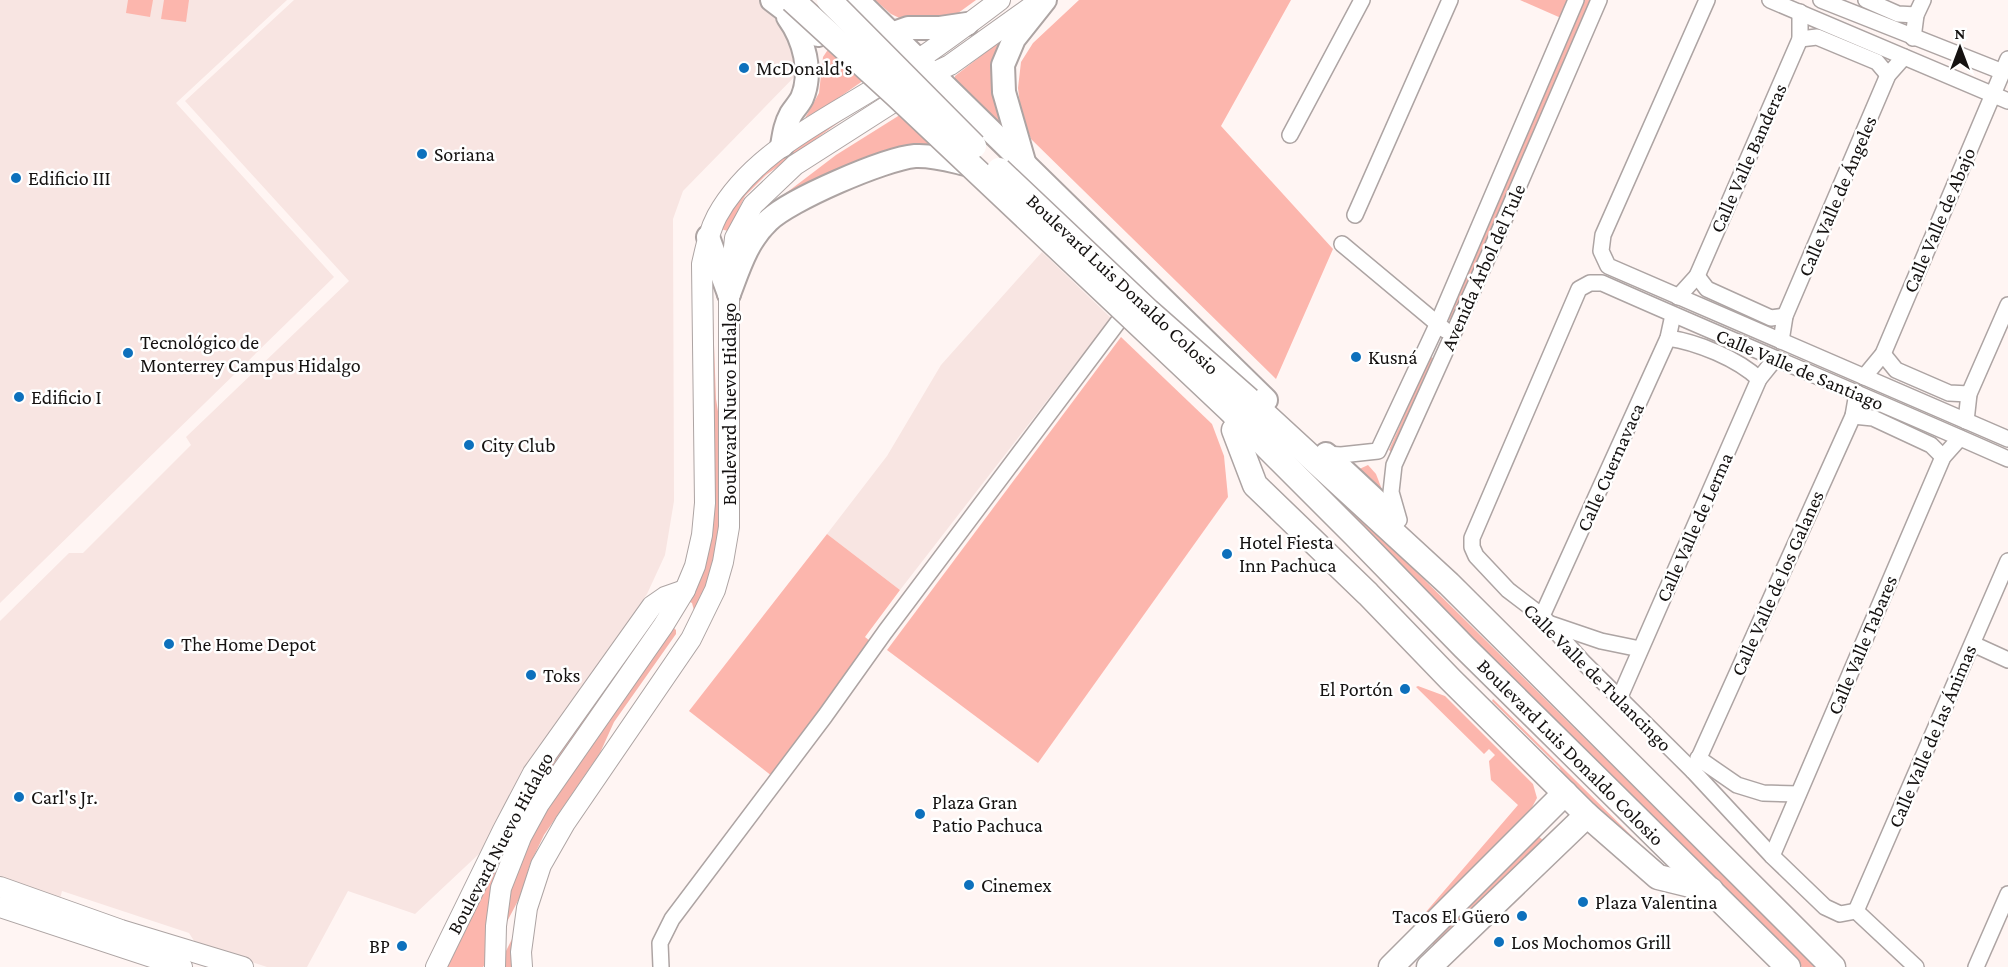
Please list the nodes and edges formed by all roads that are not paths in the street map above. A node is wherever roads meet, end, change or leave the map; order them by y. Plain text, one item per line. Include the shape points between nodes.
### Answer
1 (822, 0) edge
2 (829, 0) edge
3 (857, 0) edge
4 (1043, 0) edge
5 (1362, 0) edge
6 (1450, 0) edge
7 (1576, 0) edge
8 (1599, 0) edge
9 (1707, 0) edge
10 (1770, 0) edge
11 (1821, 0) edge
12 (1866, 0) edge
13 (1923, 0) edge
14 (998, 1) edge
15 (783, 4) edge
16 (1800, 12) junction
17 (1916, 15) junction
18 (1860, 17) junction
19 (967, 24) junction
20 (891, 34) junction
21 (1852, 35) junction
22 (1913, 38) junction
23 (1800, 39) junction
24 (1904, 57) junction
25 (2005, 66) edge
26 (918, 72) junction
27 (1888, 75) junction
28 (890, 91) junction
29 (1993, 94) junction
30 (2008, 101) edge
31 (1290, 135) dead end
32 (985, 144) junction
33 (782, 146) junction
34 (1018, 159) junction
35 (977, 172) junction
36 (1355, 215) dead end
37 (708, 237) junction
38 (1342, 244) dead end
39 (1697, 276) junction
40 (1590, 284) joint
41 (729, 294) junction
42 (1678, 297) junction
43 (2008, 305) edge
44 (1673, 315) junction
45 (1785, 316) junction
46 (1121, 318) junction
47 (1730, 319) junction
48 (1437, 325) junction
49 (1453, 335) junction
50 (1723, 337) junction
51 (1668, 338) junction
52 (1781, 341) junction
53 (1427, 346) junction
54 (1883, 354) junction
55 (1444, 356) junction
56 (1775, 359) junction
57 (1864, 377) junction
58 (1759, 378) junction
59 (1857, 393) junction
60 (1969, 394) junction
61 (1913, 399) junction
62 (1238, 414) junction
63 (1907, 414) junction
64 (1853, 416) junction
65 (1966, 421) junction
66 (1960, 438) junction
67 (2008, 440) edge
68 (1378, 451) junction
69 (1325, 454) junction
70 (1943, 457) junction
71 (2008, 459) edge
72 (1394, 465) junction
73 (1404, 538) junction
74 (2008, 561) edge
75 (1424, 562) junction
76 (686, 590) junction
77 (648, 611) junction
78 (670, 614) junction
79 (1546, 620) junction
80 (691, 639) junction
81 (1972, 644) junction
82 (1464, 647) junction
83 (1640, 649) junction
84 (2008, 660) edge
85 (1619, 699) junction
86 (543, 758) junction
87 (1696, 765) junction
88 (1565, 793) junction
89 (1798, 794) junction
90 (539, 804) junction
91 (1587, 815) junction
92 (512, 834) junction
93 (1772, 856) junction
94 (0, 887) edge
95 (1712, 891) junction
96 (2008, 894) edge
97 (0, 907) edge
98 (527, 908) junction
99 (1856, 912) junction
100 (493, 965) edge
101 (1978, 966) edge
102 (183, 967) edge
103 (243, 967) edge
104 (436, 967) edge
105 (522, 967) edge
106 (661, 967) edge
107 (1390, 967) edge
108 (1429, 967) edge
109 (1788, 967) edge
110 (1833, 967) edge
111 (1916, 967) edge

1 - 26 street
2 - 62 main road, Boulevard Luis Donaldo Colosio, bridge via 909,83 1148,311
3 - 20 main road, Boulevard Luis Donaldo Colosio
4 - 26 street, Boulevard Nuevo Hidalgo via 950,65
4 - 34 main road via 1014,39 1003,65 1004,92
5 - 31 street
6 - 36 street
7 - 48 street, Avenida Árbol del Tule
8 - 49 street, Avenida Árbol del Tule
9 - 42 street, Calle Valle de Santiago via 1603,235 1601,251 1608,266
10 - 16 street
11 - 18 street
12 - 17 street via 1898,14
13 - 17 street
14 - 19 street, Boulevard Nuevo Hidalgo
15 - 28 main road, Boulevard Luis Donaldo Colosio
15 - 33 main road via 804,47 806,86 785,127
15 - 62 main road, Boulevard Luis Donaldo Colosio, bridge via 896,95
16 - 21 street
16 - 23 street, Calle Valle Banderas
17 - 22 street
18 - 21 street
18 - 22 street
19 - 20 main road via 908,28
19 - 26 street, Boulevard Nuevo Hidalgo
20 - 26 main road, Boulevard Luis Donaldo Colosio
21 - 24 street
22 - 25 street
23 - 27 street via 1817,37 1877,62
23 - 39 street, Calle Valle Banderas
24 - 27 street, Calle Valle de Ángeles
24 - 29 street
25 - 29 street, Calle Valle de Abajo
26 - 28 street, Boulevard Nuevo Hidalgo
26 - 32 street via 971,136
26 - 34 main road, Boulevard Luis Donaldo Colosio
27 - 45 street, Calle Valle de Ángeles
28 - 33 street, Boulevard Nuevo Hidalgo
28 - 35 main road, Boulevard Luis Donaldo Colosio
28 - 41 street, Boulevard Nuevo Hidalgo via 795,165 753,205 735,238
29 - 30 street
29 - 54 street, Calle Valle de Abajo
32 - 34 main road via 994,143
32 - 35 main road via 974,157
33 - 37 street, Boulevard Nuevo Hidalgo via 730,196
34 - 69 main road, Boulevard Luis Donaldo Colosio via 1254,390
35 - 41 main road via 936,157 914,156 865,171 785,207 753,239
35 - 46 main road, Boulevard Luis Donaldo Colosio
37 - 41 main road
37 - 76 street, Boulevard Nuevo Hidalgo via 702,264 705,503 702,535
38 - 48 street
39 - 42 street, Calle Valle Banderas
39 - 45 street via 1707,289 1771,318
40 - 44 street, Calle Valle de Santiago via 1602,284
40 - 79 street, Calle Valle de Tulancingo via 1580,289 1472,538 1476,556 1508,590
41 - 80 street, Boulevard Nuevo Hidalgo via 729,527 715,590
42 - 47 street, Calle Valle de Santiago
43 - 60 street
44 - 50 street, Calle Valle de Santiago
44 - 51 street, Calle Cuernavaca
45 - 52 street, Calle Valle de Ángeles
46 - 62 main road, Boulevard Luis Donaldo Colosio
46 - 106 street via 672,919 660,943
47 - 50 street
47 - 52 street, Calle Valle de Santiago
48 - 49 street
48 - 53 street, Avenida Árbol del Tule
49 - 55 street, Avenida Árbol del Tule
50 - 56 street, Calle Valle de Santiago
51 - 58 street via 1685,340 1747,367
51 - 79 street, Calle Cuernavaca
52 - 57 street, Calle Valle de Santiago
53 - 55 street
53 - 68 street, Avenida Árbol del Tule
54 - 57 street, Calle Valle de Abajo
54 - 60 street via 1896,370 1949,393
55 - 72 street, Avenida Árbol del Tule
56 - 58 street, Calle Valle de Lerma
56 - 59 street, Calle Valle de Santiago
57 - 61 street, Calle Valle de Santiago
58 - 83 street, Calle Valle de Lerma
59 - 63 street, Calle Valle de Santiago
59 - 64 street, Calle Valle de los Galanes
60 - 65 street
61 - 63 street
61 - 65 street, Calle Valle de Santiago
62 - 75 main road, Boulevard Luis Donaldo Colosio
62 - 82 main road, Boulevard Luis Donaldo Colosio
62 - 88 main road via 1255,485
63 - 66 street, Calle Valle de Santiago
64 - 70 street via 1873,418 1931,445
64 - 87 street, Calle Valle de los Galanes
65 - 67 street, Calle Valle de Santiago
66 - 70 street, Calle Valle Tabares
66 - 71 street, Calle Valle de Santiago
68 - 69 street
68 - 72 street
69 - 73 main road, Boulevard Luis Donaldo Colosio via 1385,509
70 - 89 street, Calle Valle Tabares
72 - 73 street, Avenida Árbol del Tule via 1391,492
73 - 75 main road, Boulevard Luis Donaldo Colosio
74 - 81 street, Calle Valle de las Ánimas
75 - 110 main road, Boulevard Luis Donaldo Colosio
76 - 77 street, Boulevard Nuevo Hidalgo via 665,597
76 - 78 street, Boulevard Nuevo Hidalgo
77 - 78 street
77 - 86 street, Boulevard Nuevo Hidalgo
78 - 80 street via 687,627
78 - 90 street, Boulevard Nuevo Hidalgo
79 - 83 street via 1601,641
79 - 85 street, Calle Valle de Tulancingo
80 - 98 street, Boulevard Nuevo Hidalgo via 565,823 541,865
81 - 84 street
81 - 99 street, Calle Valle de las Ánimas
82 - 88 main road via 1473,685 1562,775
82 - 95 main road, Boulevard Luis Donaldo Colosio
83 - 85 street, Calle Valle de Lerma
85 - 87 street, Calle Valle de Tulancingo
86 - 90 street
86 - 92 street, Boulevard Nuevo Hidalgo
87 - 89 street via 1763,793
87 - 93 street, Calle Valle de Tulancingo
88 - 91 main road
88 - 107 main road
89 - 93 street, Calle Valle Tabares
90 - 92 street, Boulevard Nuevo Hidalgo
91 - 95 main road via 1658,877
91 - 108 main road
92 - 100 street, Boulevard Nuevo Hidalgo via 501,888
92 - 104 street, Boulevard Nuevo Hidalgo
93 - 99 street, Calle Valle de Tulancingo via 1825,907 1840,914
94 - 103 street via 121,930
95 - 109 main road, Boulevard Luis Donaldo Colosio
96 - 101 street
97 - 102 street
98 - 100 street, Boulevard Nuevo Hidalgo
98 - 105 street, Boulevard Nuevo Hidalgo
99 - 111 street

